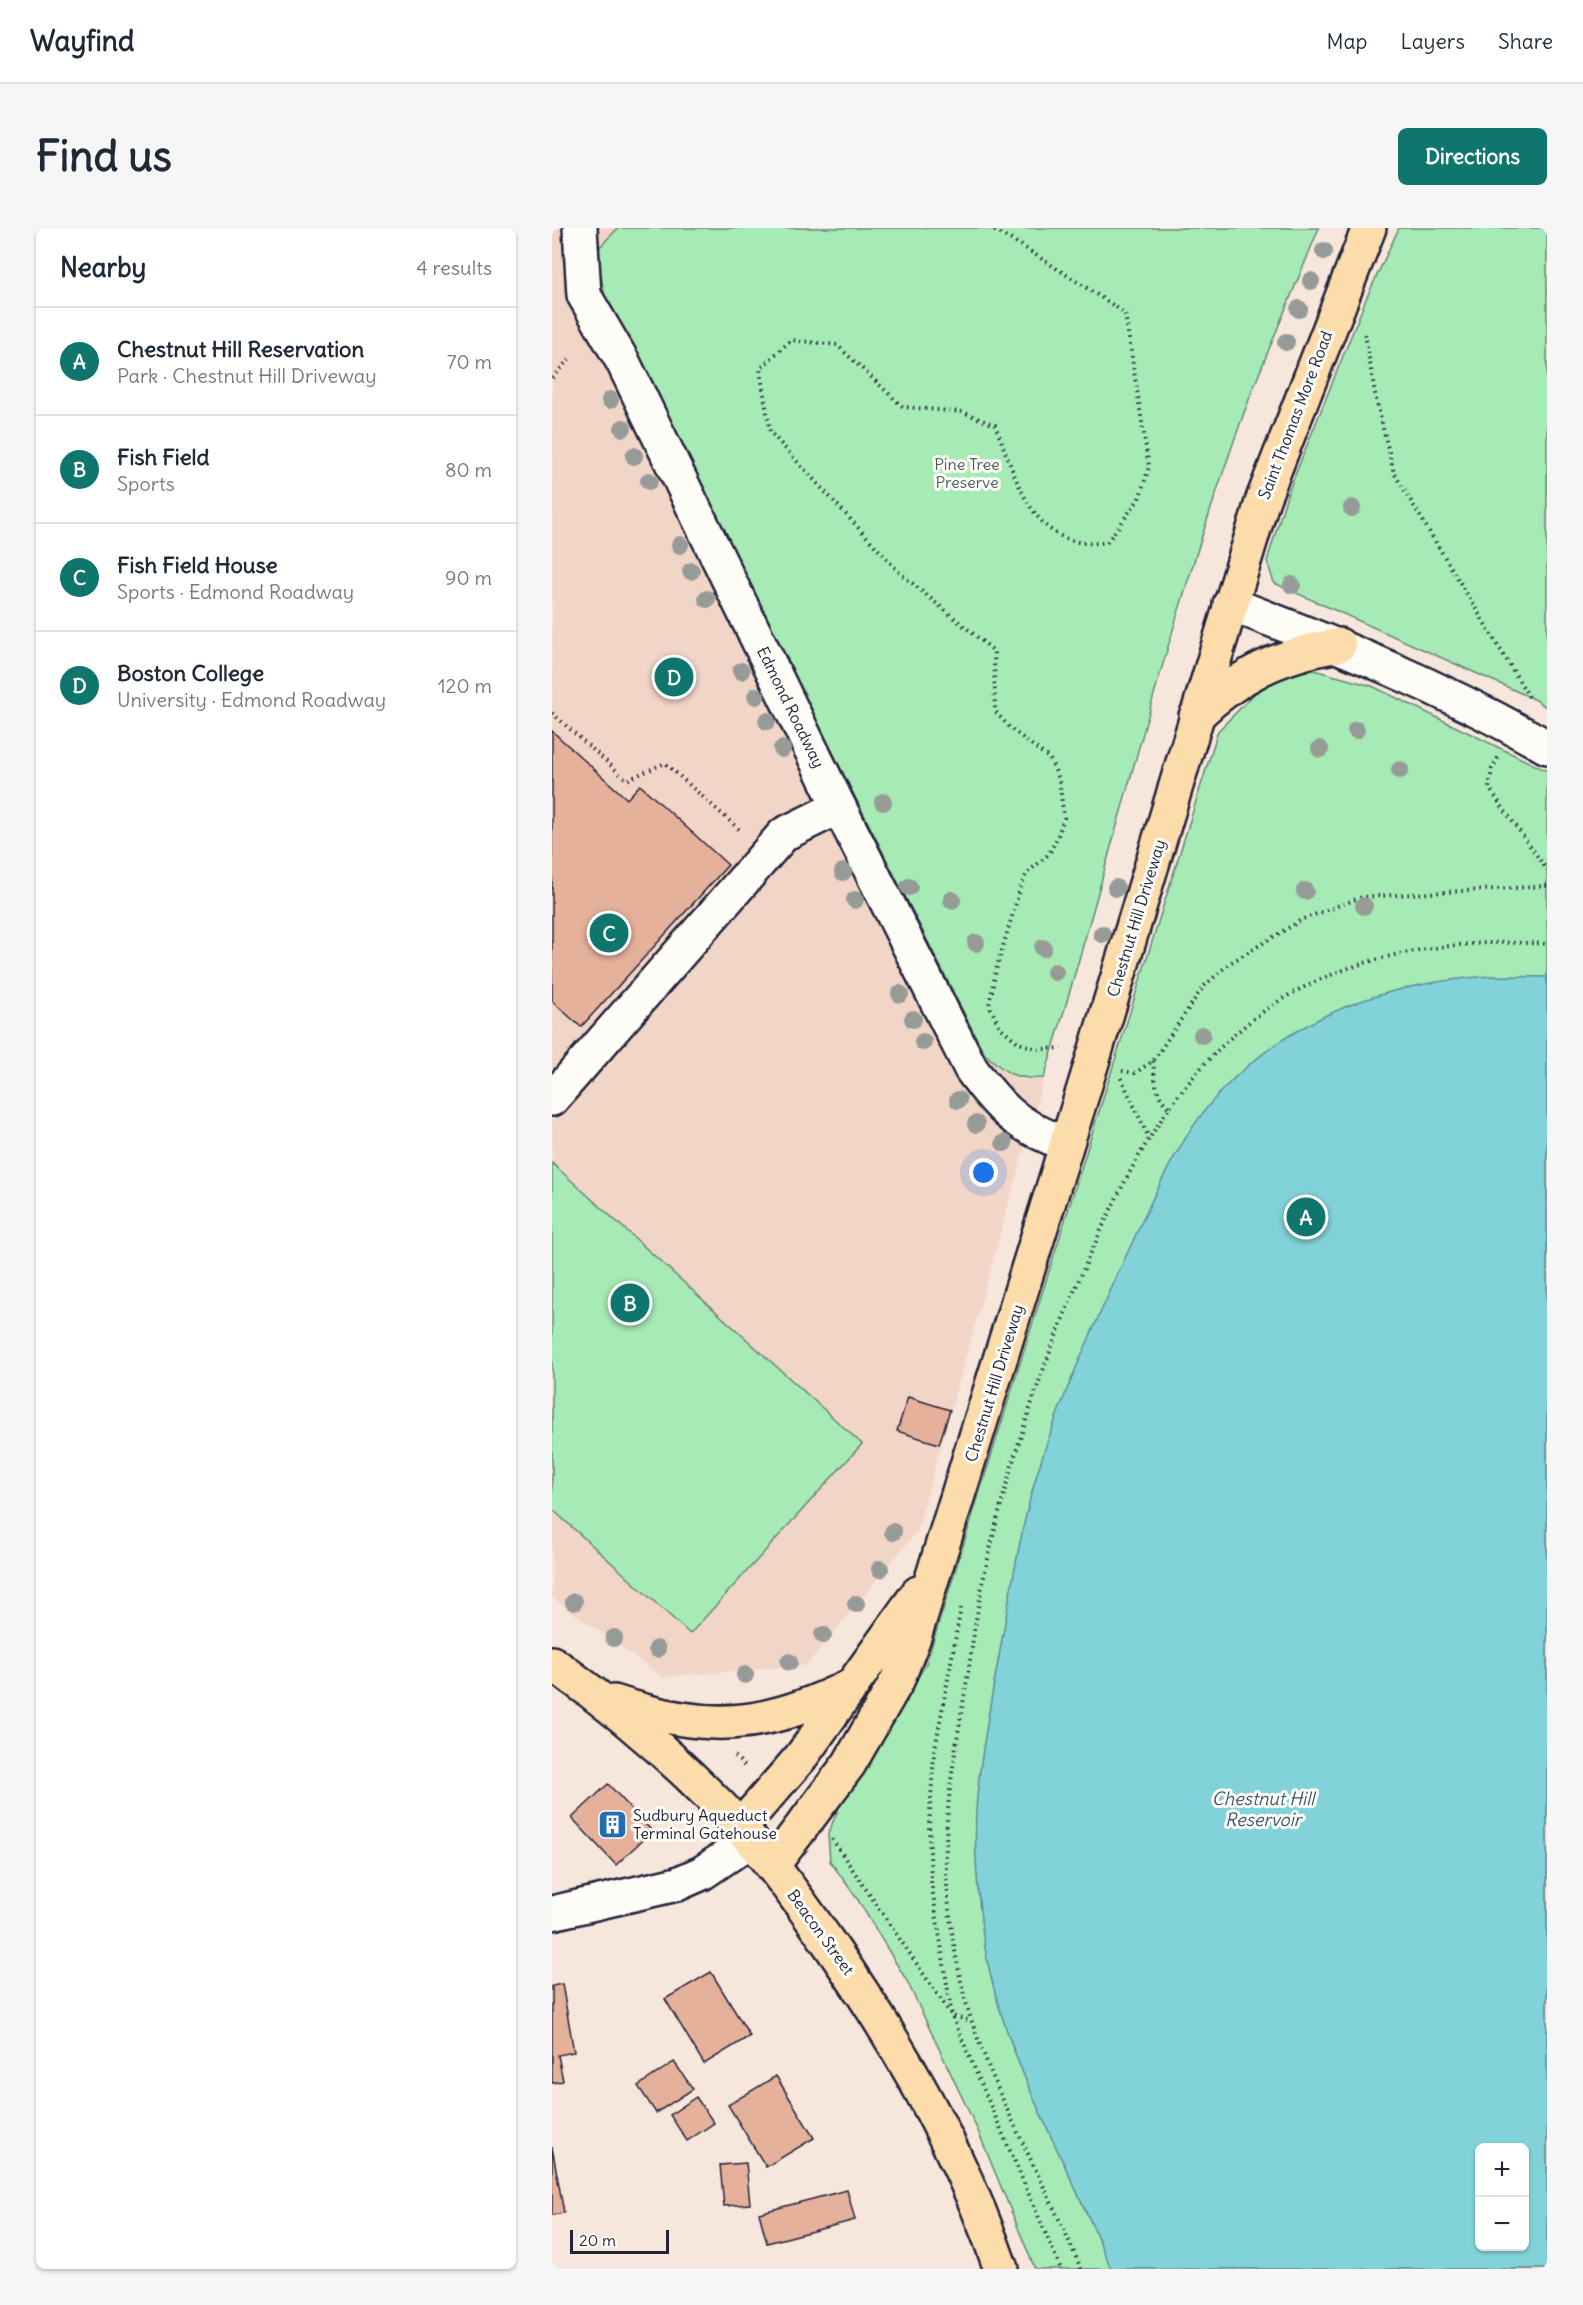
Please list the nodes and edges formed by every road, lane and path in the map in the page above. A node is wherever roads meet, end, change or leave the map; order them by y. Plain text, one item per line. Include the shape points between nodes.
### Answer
1 (580, 228) edge
2 (989, 228) edge
3 (1369, 228) edge
4 (1365, 333) dead end
5 (569, 359) dead end
6 (552, 378) edge
7 (1230, 604) junction
8 (1339, 645) junction
9 (1531, 701) dead end
10 (552, 713) edge
11 (1196, 716) junction
12 (1547, 747) edge
13 (1500, 754) dead end
14 (839, 807) junction
15 (766, 853) junction
16 (1547, 870) edge
17 (1547, 886) edge
18 (1547, 944) edge
19 (1072, 1050) dead end
20 (1153, 1061) junction
21 (1118, 1070) junction
22 (1114, 1081) dead end
23 (552, 1099) edge
24 (1169, 1108) junction
25 (1149, 1138) junction
26 (1066, 1144) junction
27 (939, 1565) junction
28 (961, 1604) dead end
29 (552, 1662) edge
30 (852, 1685) junction
31 (600, 1698) junction
32 (732, 1752) dead end
33 (752, 1775) dead end
34 (745, 1834) junction
35 (826, 1834) dead end
36 (772, 1866) junction
37 (552, 1913) edge
38 (952, 2016) junction
39 (971, 2021) junction
40 (1001, 2269) edge
41 (1061, 2269) edge
42 (1081, 2269) edge

1 - 14 street, Edmond Roadway via 585,295 623,362
2 - 19 path via 1125,313 1149,467 1139,499 1107,542 1088,545 1052,533 1028,506 995,425 962,412 903,407 837,345 791,340 760,369 770,432 900,573 994,651 995,711 1050,759 1059,779 1064,818 1049,854 1027,873 1022,883 989,1005 1000,1027 1019,1043 1037,1049
3 - 7 main road, Saint Thomas More Road via 1278,457
4 - 9 path via 1394,473
5 - 6 path
7 - 8 street
7 - 11 main road, Chestnut Hill Driveway
8 - 11 main road via 1306,651 1263,666
8 - 12 street via 1461,701
10 - 15 path via 627,780 665,763
11 - 26 main road, Chestnut Hill Driveway
13 - 16 path via 1489,788
14 - 15 street via 784,834
14 - 26 street, Edmond Roadway via 971,1069 992,1098 1017,1122
15 - 23 street
17 - 20 path via 1362,897 1303,919 1230,963 1203,987
18 - 24 path via 1489,942 1440,946 1341,972 1292,994 1244,1026 1203,1064
20 - 21 path via 1135,1073
20 - 24 path via 1157,1091
21 - 22 path
21 - 25 path
24 - 25 path
25 - 39 path via 1109,1212 1056,1332 1017,1449 984,1575 956,1749 946,1870
26 - 27 main road, Chestnut Hill Driveway
27 - 30 main road, Chestnut Hill Driveway
27 - 36 main road, Chestnut Hill Driveway via 897,1681 875,1722 849,1764
28 - 38 path via 934,1754 929,1827 932,1881
29 - 31 main road, Beacon Street
30 - 31 main road via 797,1711 737,1723 672,1719
30 - 34 main road, Chestnut Hill Driveway
31 - 34 main road, Beacon Street via 708,1794
32 - 33 path
34 - 36 main road, Beacon Street
34 - 37 street via 702,1874 677,1884
35 - 38 path
36 - 40 main road, Beacon Street via 896,2044 949,2145
38 - 39 path
38 - 41 path
39 - 42 path

